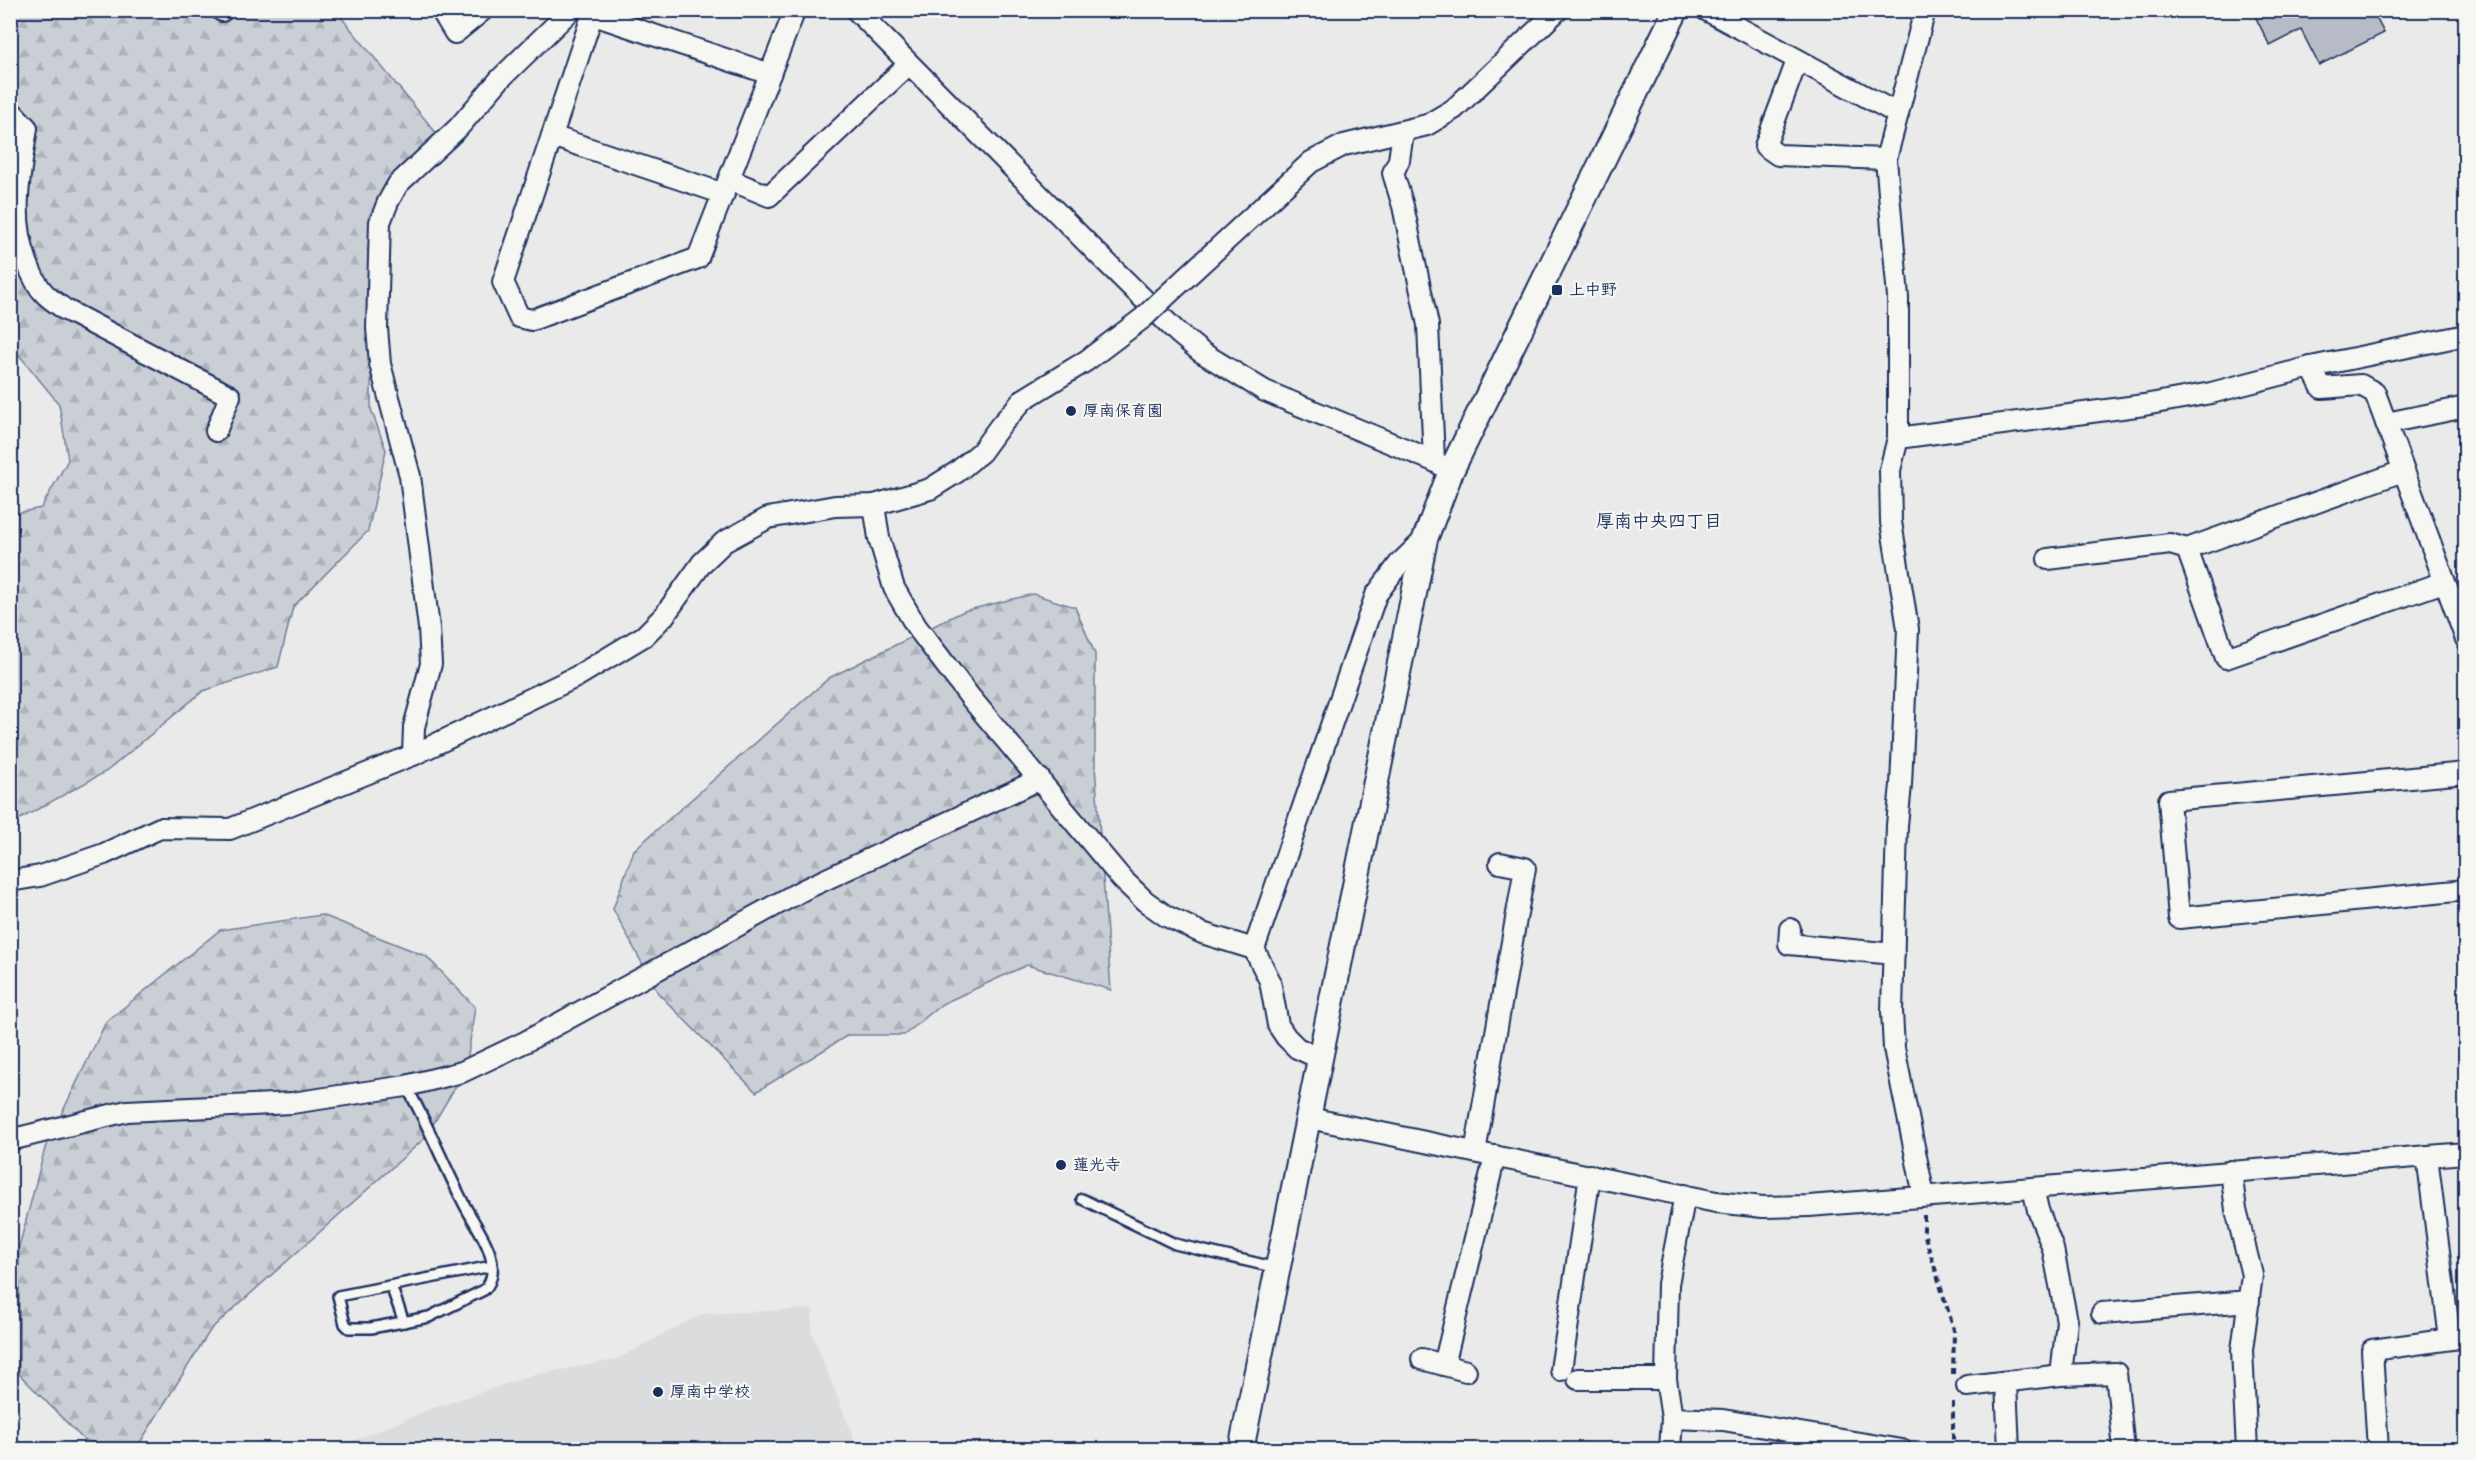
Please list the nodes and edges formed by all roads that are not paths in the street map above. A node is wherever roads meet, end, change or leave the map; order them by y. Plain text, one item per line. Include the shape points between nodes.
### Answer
1 (441, 10) edge
2 (483, 10) edge
3 (571, 10) edge
4 (795, 10) edge
5 (856, 10) edge
6 (1558, 10) edge
7 (1676, 10) edge
8 (1706, 10) edge
9 (1925, 10) edge
10 (594, 13) edge
11 (1797, 60) junction
12 (908, 65) junction
13 (770, 75) junction
14 (10, 111) edge
15 (1898, 114) junction
16 (1403, 132) junction
17 (552, 136) junction
18 (1886, 159) junction
19 (727, 187) junction
20 (2466, 335) edge
21 (2311, 367) junction
22 (2466, 407) edge
23 (2386, 423) junction
24 (216, 431) dead end
25 (1898, 438) junction
26 (1443, 466) junction
27 (2403, 471) junction
28 (874, 505) junction
29 (1425, 539) junction
30 (2187, 549) junction
31 (2048, 559) dead end
32 (2444, 582) junction
33 (2466, 639) edge
34 (413, 755) junction
35 (2466, 773) edge
36 (1040, 779) junction
37 (1500, 863) dead end
38 (10, 881) edge
39 (2466, 890) edge
40 (1790, 929) dead end
41 (1254, 949) junction
42 (1894, 954) junction
43 (1321, 1059) junction
44 (406, 1086) junction
45 (1309, 1118) junction
46 (10, 1140) edge
47 (1475, 1152) junction
48 (2466, 1153) edge
49 (1495, 1156) junction
50 (2427, 1156) junction
51 (2231, 1171) junction
52 (1590, 1175) junction
53 (2032, 1188) junction
54 (1685, 1195) junction
55 (1924, 1196) junction
56 (1082, 1199) dead end
57 (492, 1266) junction
58 (1278, 1269) junction
59 (391, 1286) junction
60 (2249, 1301) junction
61 (2102, 1313) dead end
62 (404, 1322) junction
63 (2458, 1338) edge
64 (1422, 1359) dead end
65 (1444, 1365) junction
66 (1466, 1371) dead end
67 (2061, 1375) junction
68 (1666, 1379) junction
69 (2006, 1383) junction
70 (1958, 1384) road end
71 (1672, 1418) junction
72 (1241, 1449) edge
73 (1670, 1449) edge
74 (1902, 1449) edge
75 (2009, 1449) edge
76 (2124, 1449) edge
77 (2247, 1449) edge
78 (2378, 1449) edge

1 - 2 street via 455,33
3 - 34 street via 500,79 458,128 398,184 380,222 380,363 410,476 429,628 431,664 414,727
4 - 13 street
5 - 12 street
6 - 16 street via 1454,109 1428,125
7 - 26 street
8 - 11 street
9 - 15 street
10 - 13 street
10 - 17 street
11 - 15 street
11 - 18 street via 1766,146 1778,155
12 - 19 street via 769,196
12 - 26 street via 1200,351 1265,391
13 - 19 street
14 - 24 street via 27,128 16,222 30,271 45,294 64,309 230,396
15 - 18 street
16 - 26 street via 1393,173 1428,326
16 - 28 street, bridge via 1344,145 1311,162 1143,318 1086,361 1024,399 981,452 957,472 930,489
17 - 19 street
17 - 19 street via 503,282 519,317 532,320 698,258
18 - 25 street via 1898,297
20 - 21 street
21 - 23 street via 2322,388 2361,385 2375,393
21 - 25 street via 2211,393 2144,405
22 - 23 street
23 - 27 street
25 - 42 street via 1890,470 1891,522 1908,629
26 - 29 street
27 - 30 street
27 - 32 street
28 - 34 street via 796,512 768,518 745,530 724,542 702,563 664,616 644,636 576,677
28 - 36 street via 894,588 916,626
29 - 41 street via 1399,564 1376,595
29 - 43 street
30 - 31 street via 2170,544
30 - 32 street via 2226,658
32 - 33 street
34 - 38 street via 230,829 160,828 104,854 40,876
35 - 39 street via 2169,800 2179,918
36 - 41 street via 1122,879 1145,901 1187,927
36 - 44 street via 803,890 525,1042 462,1072
37 - 47 street via 1525,868
40 - 42 street via 1789,944
41 - 43 street via 1270,981 1278,1025 1297,1048
42 - 55 street via 1894,1048
43 - 45 street
44 - 46 street via 292,1103 127,1111
44 - 57 lane via 489,1250
45 - 47 street
45 - 58 street
47 - 49 street
48 - 50 street
49 - 52 street
49 - 65 street
50 - 51 street
50 - 63 street
51 - 53 street
51 - 60 street via 2252,1275
52 - 54 street
52 - 68 street via 1569,1374
53 - 55 street
53 - 67 street via 2053,1249 2067,1321
54 - 55 street via 1763,1207
54 - 68 street via 1668,1284
56 - 58 lane via 1175,1244
57 - 59 lane
57 - 62 lane via 489,1286 484,1290 429,1317
58 - 72 street
59 - 62 lane
59 - 62 lane via 338,1296 345,1324 350,1328 371,1328
60 - 61 street
60 - 77 street via 2242,1350
63 - 78 street via 2372,1350
64 - 65 street
65 - 66 street
67 - 69 street
67 - 76 street via 2116,1374
68 - 71 street
69 - 70 street
69 - 75 street
71 - 73 street
71 - 74 street via 1723,1420

